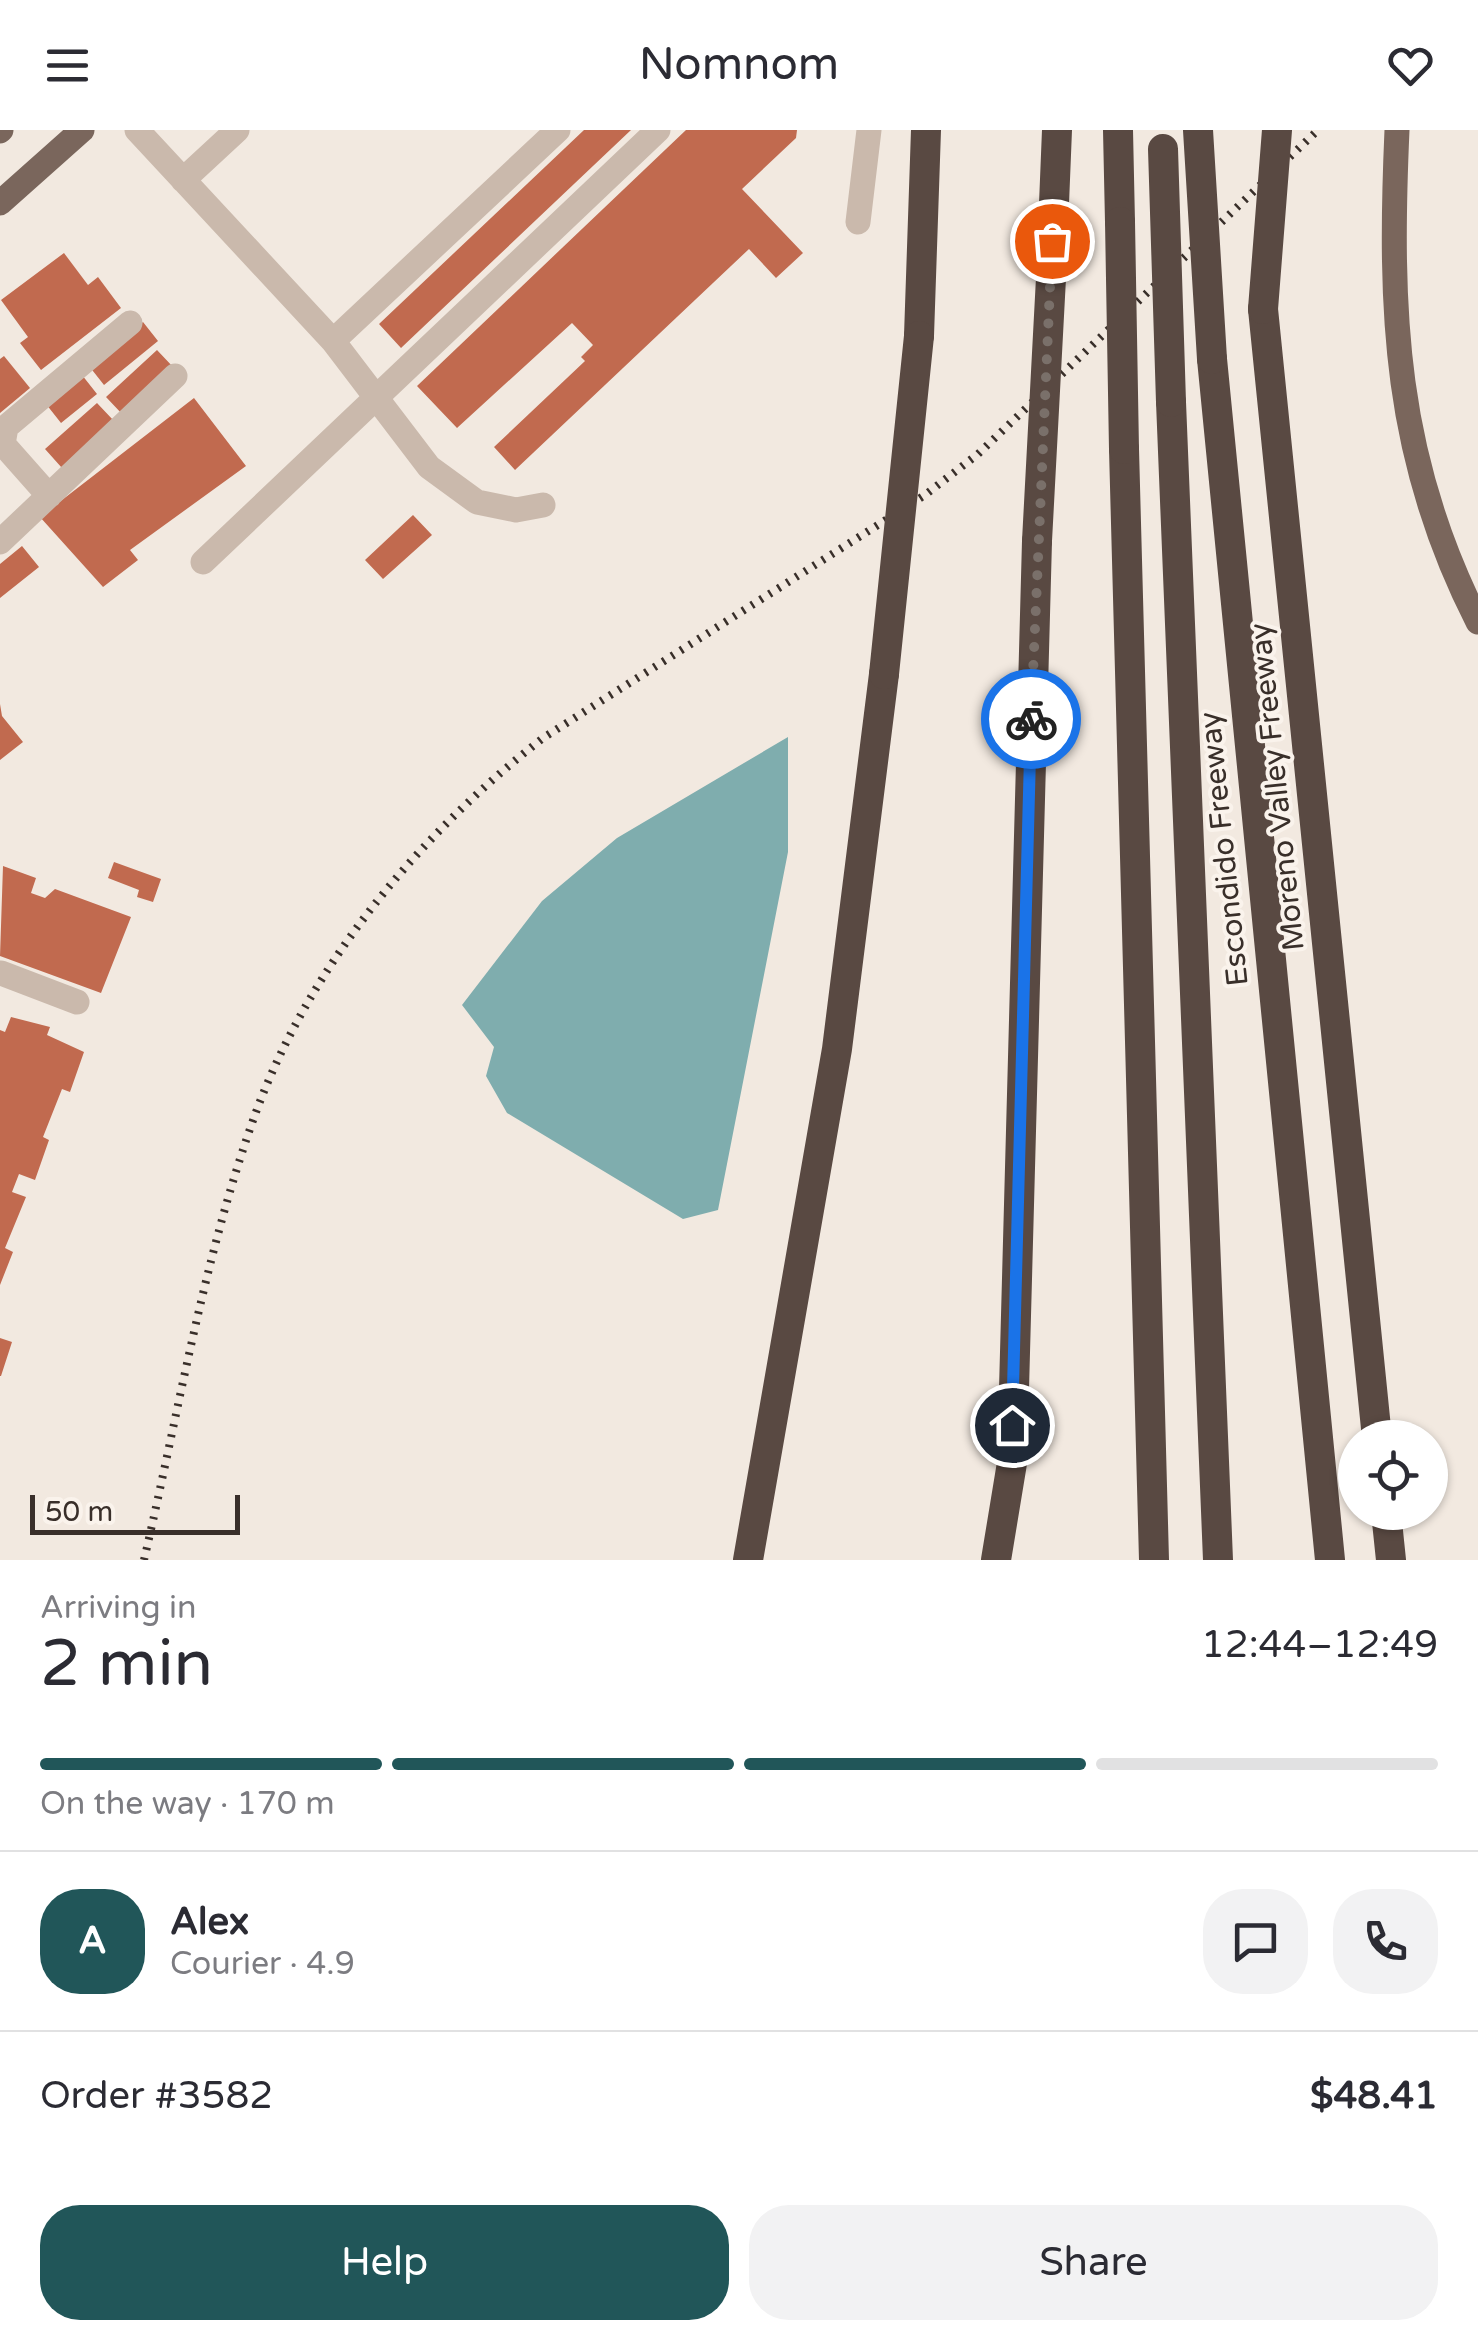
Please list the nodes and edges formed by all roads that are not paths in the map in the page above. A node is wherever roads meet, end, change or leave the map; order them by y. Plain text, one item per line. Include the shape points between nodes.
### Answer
1 (82, 130) edge
2 (137, 130) edge
3 (237, 130) edge
4 (558, 130) edge
5 (658, 130) edge
6 (868, 130) edge
7 (1058, 130) edge
8 (1118, 130) edge
9 (1198, 130) edge
10 (1256, 130) edge
11 (1278, 130) edge
12 (1398, 130) edge
13 (927, 138) edge
14 (1163, 139) edge
15 (183, 180) junction
16 (0, 203) edge
17 (858, 222) dead end
18 (1263, 309) junction
19 (130, 323) dead end
20 (334, 341) junction
21 (175, 376) dead end
22 (375, 396) junction
23 (49, 496) junction
24 (544, 504) dead end
25 (0, 542) edge
26 (203, 562) dead end
27 (1478, 622) edge
28 (0, 973) edge
29 (77, 1002) dead end
30 (1375, 1420) edge
31 (1012, 1463) junction
32 (1388, 1530) edge
33 (748, 1560) edge
34 (996, 1560) edge
35 (1014, 1560) edge
36 (1154, 1560) edge
37 (1218, 1560) edge
38 (1330, 1560) edge
39 (1391, 1560) edge

1 - 16 main road
2 - 15 lane
3 - 15 lane
4 - 20 lane
5 - 22 lane
6 - 17 lane
7 - 31 highway, bridge via 1037,541
8 - 36 highway, bridge
9 - 38 highway, Escondido Freeway, bridge via 1212,359
10 - 18 highway, Moreno Valley Freeway, bridge
11 - 18 highway, bridge
12 - 27 main road via 1393,228 1410,442 1438,539
13 - 33 highway, bridge via 919,336 837,1050
14 - 37 highway, bridge
15 - 20 lane
18 - 30 highway, Moreno Valley Freeway
19 - 23 lane via 6,428 3,444
20 - 22 lane
21 - 23 lane
22 - 24 lane via 430,467 477,502 516,510
22 - 26 lane
23 - 25 lane
28 - 29 lane
31 - 34 highway
31 - 35 highway
32 - 39 highway

